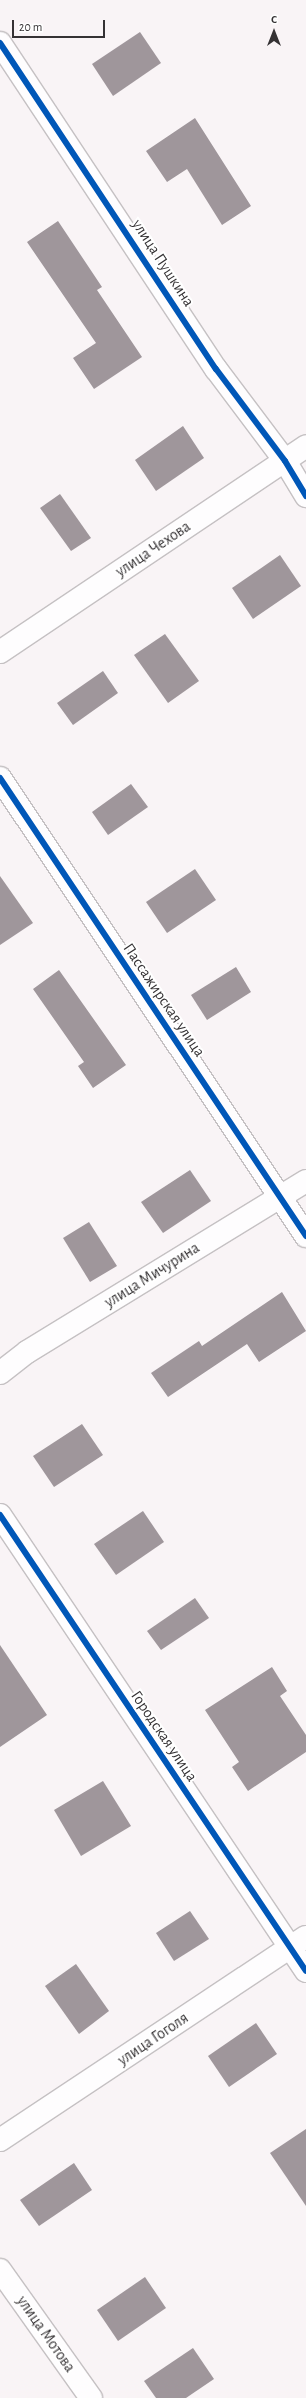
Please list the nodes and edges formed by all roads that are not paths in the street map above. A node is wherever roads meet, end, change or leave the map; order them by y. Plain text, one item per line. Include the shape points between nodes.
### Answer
1 (0, 43) edge
2 (306, 446) edge
3 (285, 461) junction
4 (306, 496) edge
5 (0, 652) edge
6 (0, 778) edge
7 (306, 1181) edge
8 (280, 1197) junction
9 (306, 1236) edge
10 (0, 1373) edge
11 (0, 1515) edge
12 (298, 1942) edge
13 (306, 1971) edge
14 (0, 2140) edge
15 (0, 2270) edge
16 (91, 2398) edge

1 - 3 street, улица Пушкина via 216,369
2 - 3 street, улица Чехова
3 - 4 street, улица Пушкина
3 - 5 street, улица Чехова
6 - 8 street, Пассажирская улица
7 - 8 street, улица Мичурина
8 - 9 street, Пассажирская улица
8 - 10 street, улица Мичурина via 27,1352
11 - 12 street, Городская улица
12 - 13 street, Городская улица
12 - 14 street, улица Гоголя
15 - 16 street, улица Мотова

